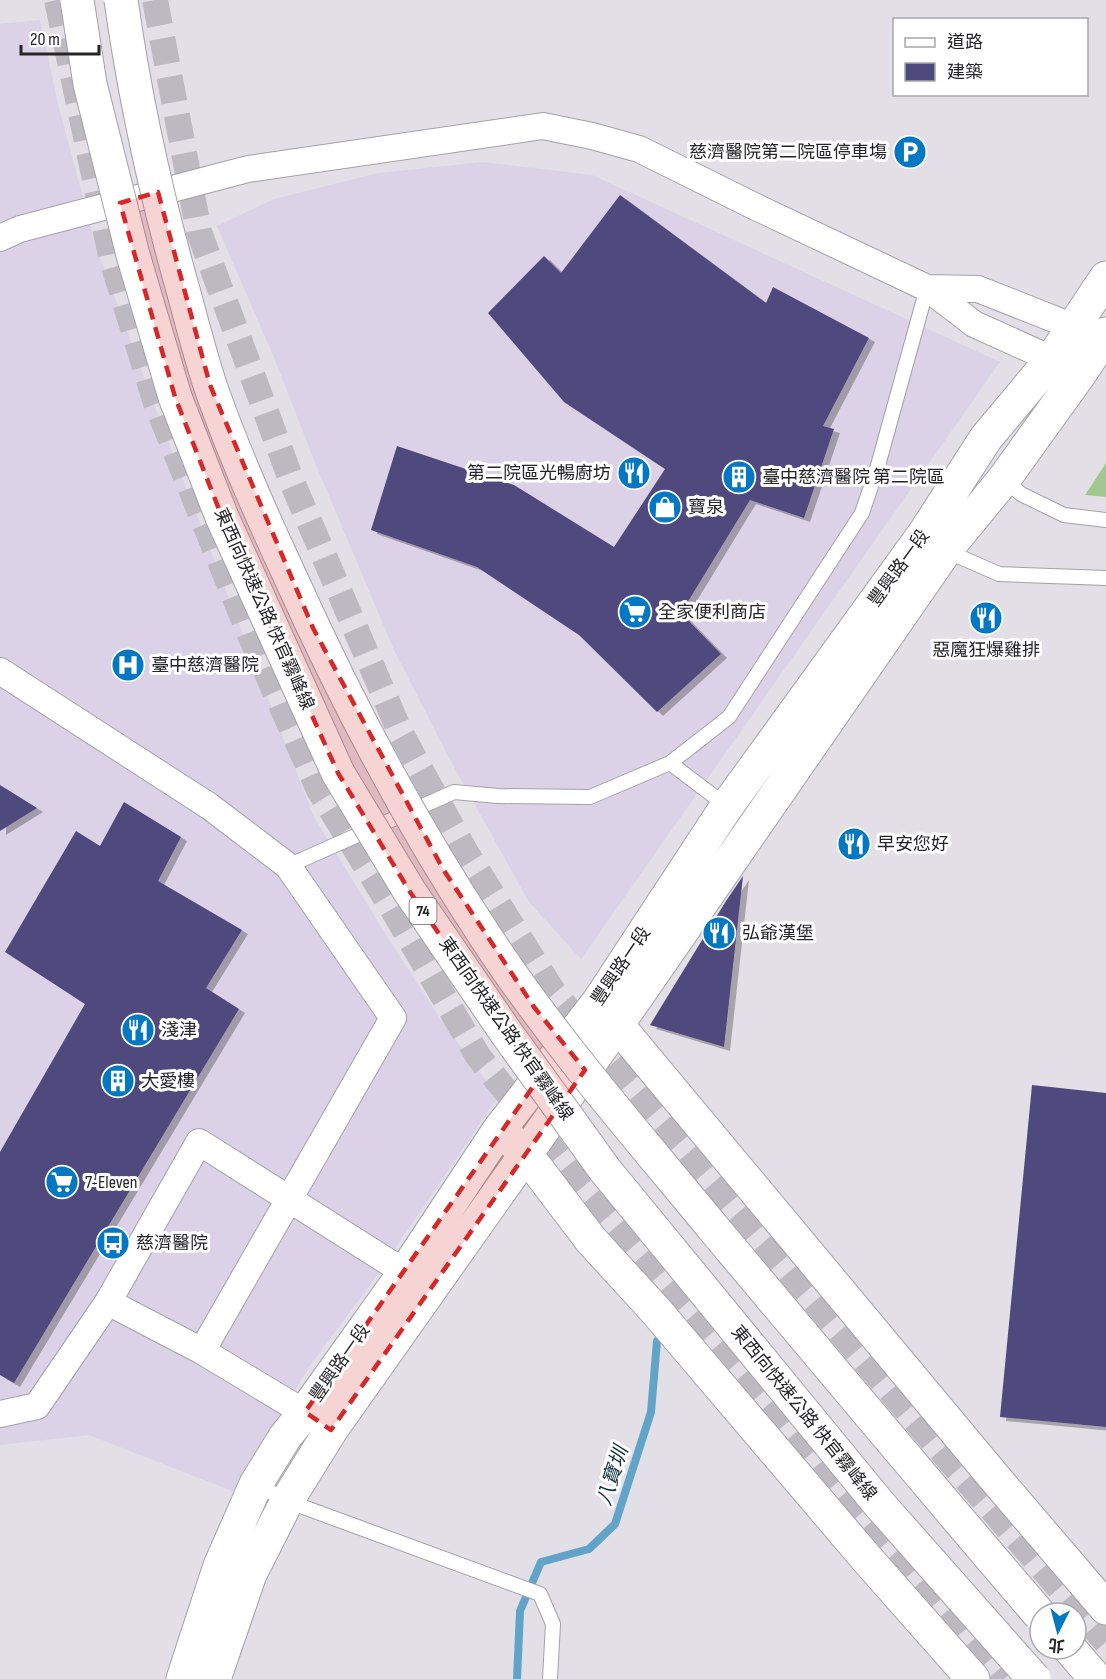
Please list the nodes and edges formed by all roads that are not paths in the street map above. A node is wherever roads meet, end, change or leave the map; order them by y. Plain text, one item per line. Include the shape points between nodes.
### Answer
1 (76, 0) edge
2 (121, 0) edge
3 (0, 238) edge
4 (1106, 278) edge
5 (927, 288) junction
6 (1072, 327) junction
7 (1104, 336) edge
8 (1052, 359) junction
9 (1081, 372) junction
10 (1004, 479) junction
11 (1106, 520) edge
12 (934, 542) junction
13 (1106, 578) edge
14 (0, 671) edge
15 (670, 763) junction
16 (740, 817) junction
17 (288, 866) junction
18 (608, 1013) junction
19 (500, 1130) junction
20 (525, 1153) junction
21 (290, 1199) junction
22 (417, 1280) junction
23 (108, 1302) junction
24 (202, 1351) junction
25 (0, 1414) edge
26 (318, 1421) junction
27 (256, 1484) junction
28 (287, 1501) junction
29 (1029, 1601) edge
30 (1106, 1608) edge
31 (1080, 1661) edge
32 (183, 1679) edge
33 (214, 1679) edge
34 (550, 1679) edge
35 (973, 1679) edge
36 (1034, 1679) edge
37 (1096, 1679) edge

1 - 36 main road, 東西向快速公路 快官霧峰線 / 74, bridge via 90,84 133,255 175,397 222,517 338,773 410,892 605,1170 880,1505
2 - 29 main road, 東西向快速公路 快官霧峰線 / 74, bridge via 131,72 170,244 210,385 260,512 374,750 443,869 534,1007 849,1391
3 - 5 street via 20,229 248,169 543,126 639,149
4 - 6 main road, 豐興路一段
5 - 6 street via 978,289
5 - 8 street via 974,324
5 - 15 lane via 862,513 729,717
6 - 7 street
6 - 8 main road, 豐興路一段
7 - 9 main road, 豐興路一段
8 - 9 street
8 - 12 main road, 豐興路一段 via 986,438
9 - 10 main road, 豐興路一段
10 - 11 lane via 1022,494 1064,514
10 - 12 main road, 豐興路一段
12 - 13 lane via 999,573
12 - 16 main road, 豐興路一段
14 - 17 street via 209,806
15 - 16 lane
15 - 17 lane via 590,797 454,792
16 - 18 main road, 豐興路一段
17 - 21 street via 393,1018
18 - 19 main road, 豐興路一段
18 - 20 main road, 豐興路一段
18 - 30 main road
19 - 20 main road
19 - 22 main road, 豐興路一段
20 - 22 main road, 豐興路一段
20 - 35 main road via 591,1240
21 - 22 street
21 - 23 street via 200,1142
21 - 24 street
22 - 26 main road, 豐興路一段
23 - 24 street
23 - 25 street via 37,1406
24 - 26 street
26 - 27 main road, 豐興路一段 via 285,1437
26 - 28 main road, 豐興路一段
27 - 28 lane
27 - 32 main road, 豐興路一段 via 220,1566
28 - 33 main road, 豐興路一段 via 250,1574
28 - 34 lane via 540,1594 553,1624
31 - 37 main road

